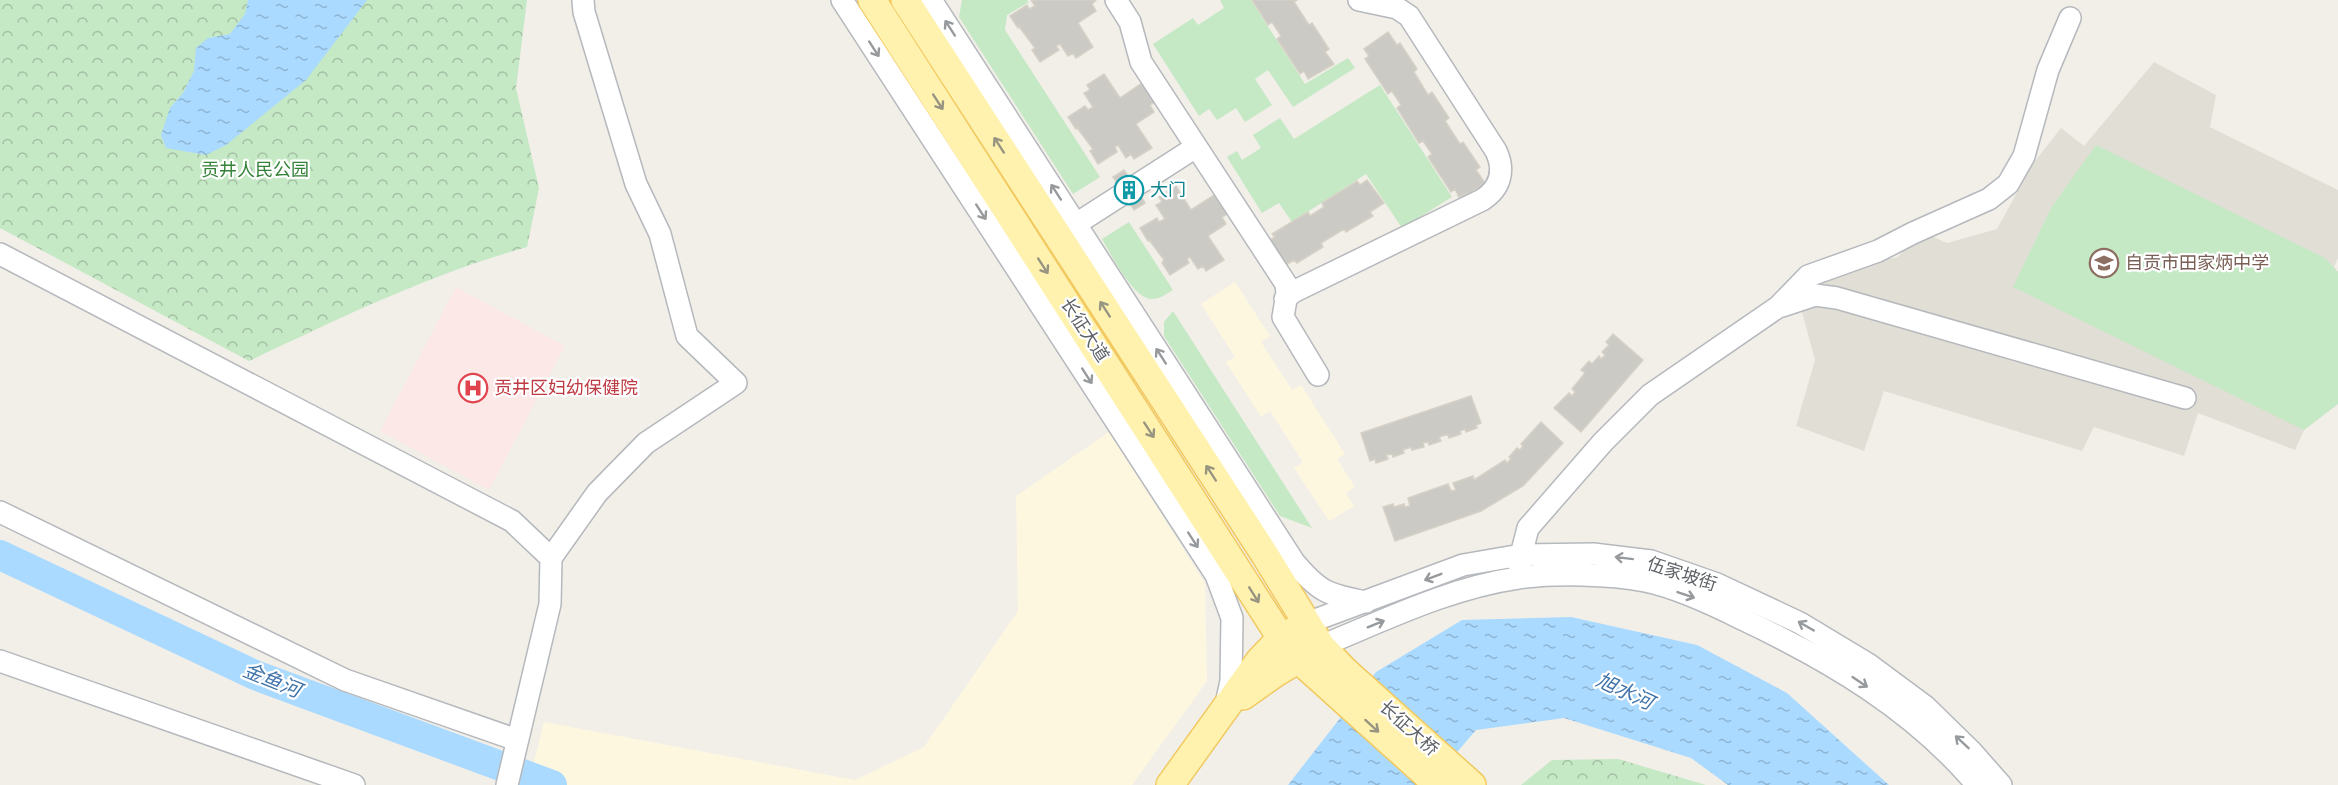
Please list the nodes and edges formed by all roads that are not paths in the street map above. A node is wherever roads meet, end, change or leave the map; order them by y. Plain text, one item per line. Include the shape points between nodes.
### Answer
1 (583, 0) edge
2 (842, 0) edge
3 (872, 0) edge
4 (905, 0) edge
5 (931, 0) edge
6 (1116, 0) edge
7 (1359, 0) edge
8 (2070, 18) dead end
9 (1196, 147) junction
10 (1076, 224) junction
11 (0, 254) edge
12 (1280, 275) junction
13 (1315, 281) junction
14 (1285, 299) junction
15 (1778, 307) junction
16 (1318, 375) dead end
17 (2185, 398) dead end
18 (0, 512) edge
19 (1521, 555) junction
20 (551, 558) junction
21 (1519, 578) junction
22 (1367, 602) junction
23 (1307, 624) junction
24 (1281, 638) junction
25 (1321, 646) junction
26 (1298, 660) junction
27 (0, 661) edge
28 (1337, 679) junction
29 (1225, 709) junction
30 (517, 740) junction
31 (354, 785) edge
32 (507, 785) edge
33 (1170, 785) edge
34 (1438, 785) edge
35 (1472, 785) edge
36 (1977, 785) edge
37 (2001, 785) edge

1 - 20 street via 636,184 660,234 687,336 736,382 646,443 597,493
2 -> 29 street via 1216,575 1232,618 1231,681
3 -> 24 main road, 长征大道
23 -> 4 main road, 长征大道
10 -> 5 street
6 - 9 street via 1130,22 1141,62
7 - 13 street via 1398,8 1409,16 1496,151 1501,173 1496,188 1482,200
8 - 15 street via 2048,70 2024,156 2008,184 1989,199 1878,251 1808,276
9 - 10 street
9 - 12 street
22 -> 10 street via 1334,596 1311,583 1294,562
11 - 20 street via 512,521
12 - 13 street via 1294,282
12 - 14 street via 1286,284
13 - 14 street
14 - 16 street via 1285,323
15 - 17 street via 1815,295 1837,298
15 - 19 street via 1650,395 1528,528
18 - 30 street via 345,680
19 - 21 street
19 -> 22 street, 伍家坡街 via 1463,565
37 -> 19 street, 伍家坡街 via 1926,707 1868,664 1800,623 1717,584 1651,561 1593,554
20 - 30 street via 550,604
25 -> 21 street, 伍家坡街 via 1465,588
21 -> 36 street, 伍家坡街 via 1591,575 1646,581 1712,604 1788,640 1858,681 1913,722 1959,763
22 - 23 street, 伍家坡街
23 - 24 main road
23 - 25 main road, 长征大道
24 - 26 main road, 长征大道
24 - 29 main road
25 - 26 main road
25 - 28 main road, 长征大道
26 - 28 main road, 长征大道
26 - 29 main road
27 - 31 street
28 -> 34 main road, 长征大桥
28 - 35 main road, 长征大桥
29 - 33 main road
30 - 32 street

